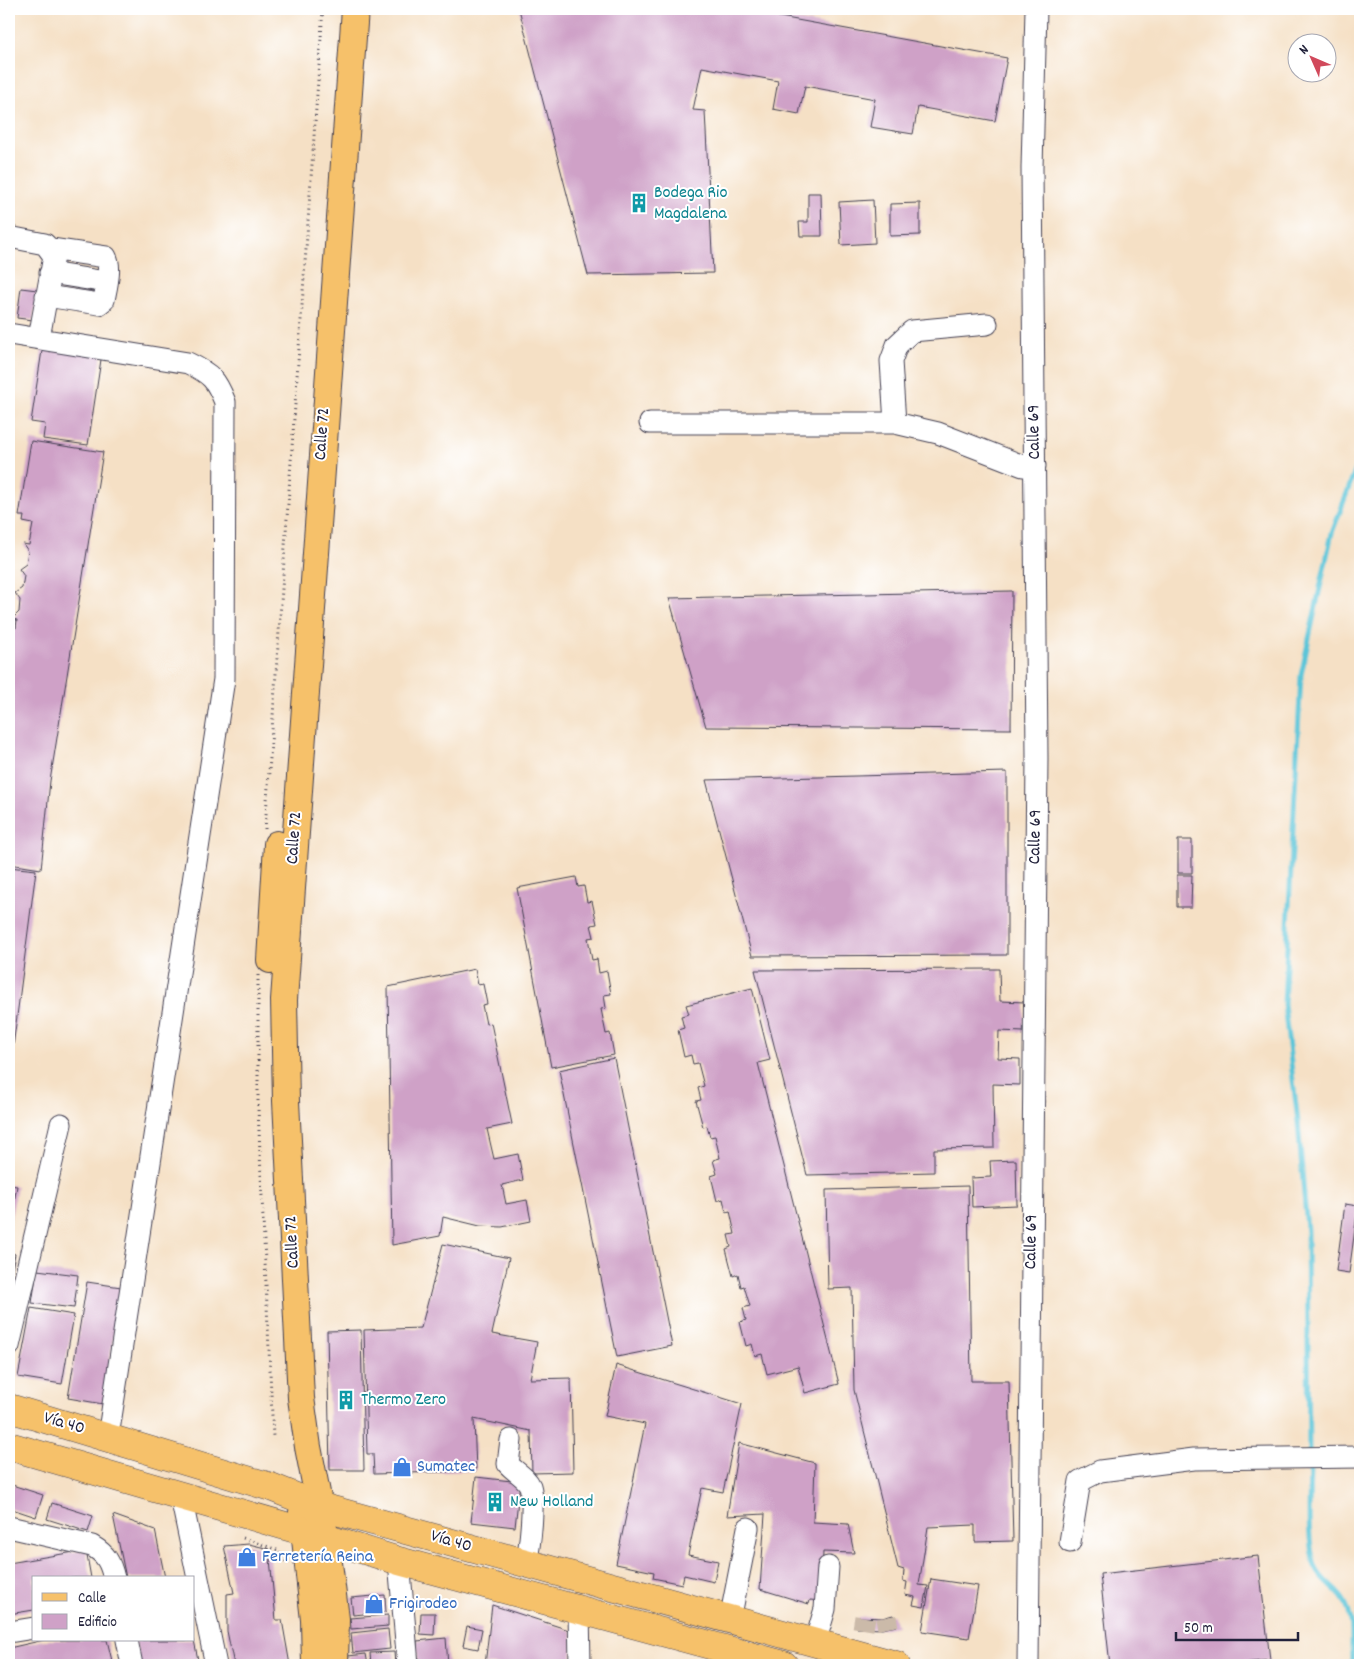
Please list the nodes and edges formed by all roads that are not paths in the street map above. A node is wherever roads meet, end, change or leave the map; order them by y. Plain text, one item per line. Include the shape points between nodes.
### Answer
1 (336, 9) edge
2 (355, 9) edge
3 (1036, 9) edge
4 (9, 237) edge
5 (50, 249) junction
6 (50, 273) junction
7 (106, 282) junction
8 (46, 296) junction
9 (987, 324) dead end
10 (9, 329) edge
11 (39, 338) junction
12 (650, 423) dead end
13 (895, 423) junction
14 (1035, 466) junction
15 (61, 1124) dead end
16 (9, 1346) edge
17 (9, 1408) edge
18 (108, 1437) junction
19 (511, 1440) dead end
20 (9, 1446) edge
21 (1360, 1457) edge
22 (180, 1497) junction
23 (309, 1503) junction
24 (9, 1527) edge
25 (748, 1528) dead end
26 (316, 1535) junction
27 (1070, 1542) dead end
28 (399, 1562) junction
29 (526, 1563) junction
30 (828, 1567) dead end
31 (114, 1576) edge
32 (579, 1610) junction
33 (730, 1620) junction
34 (32, 1628) edge
35 (9, 1632) edge
36 (128, 1642) edge
37 (815, 1643) junction
38 (132, 1665) edge
39 (216, 1665) edge
40 (315, 1665) edge
41 (335, 1665) edge
42 (408, 1665) edge
43 (580, 1665) edge
44 (783, 1665) edge
45 (896, 1665) edge
46 (1028, 1665) edge

1 - 23 main road, Calle 72 via 271,918 269,1004 277,1266 290,1449
2 - 23 main road, Calle 72 via 284,1000 286,1110
3 - 14 street, Calle 69 via 1032,168
4 - 5 street via 45,244
5 - 6 street via 54,256
5 - 7 street via 106,258
6 - 7 street
6 - 8 street
7 - 8 street via 104,300 99,304
8 - 11 street
9 - 13 street via 912,331 897,345 891,361
10 - 11 street
11 - 18 street via 188,363 208,372 225,402 224,679
12 - 13 street
13 - 14 street via 938,432 1023,466
14 - 46 street, Calle 69 via 1037,758
15 - 16 street
17 - 18 highway, Vía 40
18 - 23 highway, Vía 40 via 271,1487
19 - 29 street via 508,1464 529,1485 531,1494 530,1544
20 - 22 highway, Vía 40
21 - 27 street via 1194,1459 1100,1471 1080,1481
22 - 26 highway, Vía 40
22 - 39 street
23 - 26 main road, Calle 72
23 - 29 highway, Vía 40
24 - 31 street via 92,1546 104,1552
25 - 33 street
26 - 28 highway, Vía 40
26 - 40 main road, Calle 72
26 - 41 main road, Calle 72 via 336,1620
28 - 32 highway, Vía 40
28 - 42 street
29 - 33 highway, Vía 40
30 - 37 street via 825,1609
32 - 43 street
32 - 44 highway, Vía 40
33 - 37 highway, Vía 40
34 - 35 street
36 - 38 street
37 - 45 highway, Vía 40

